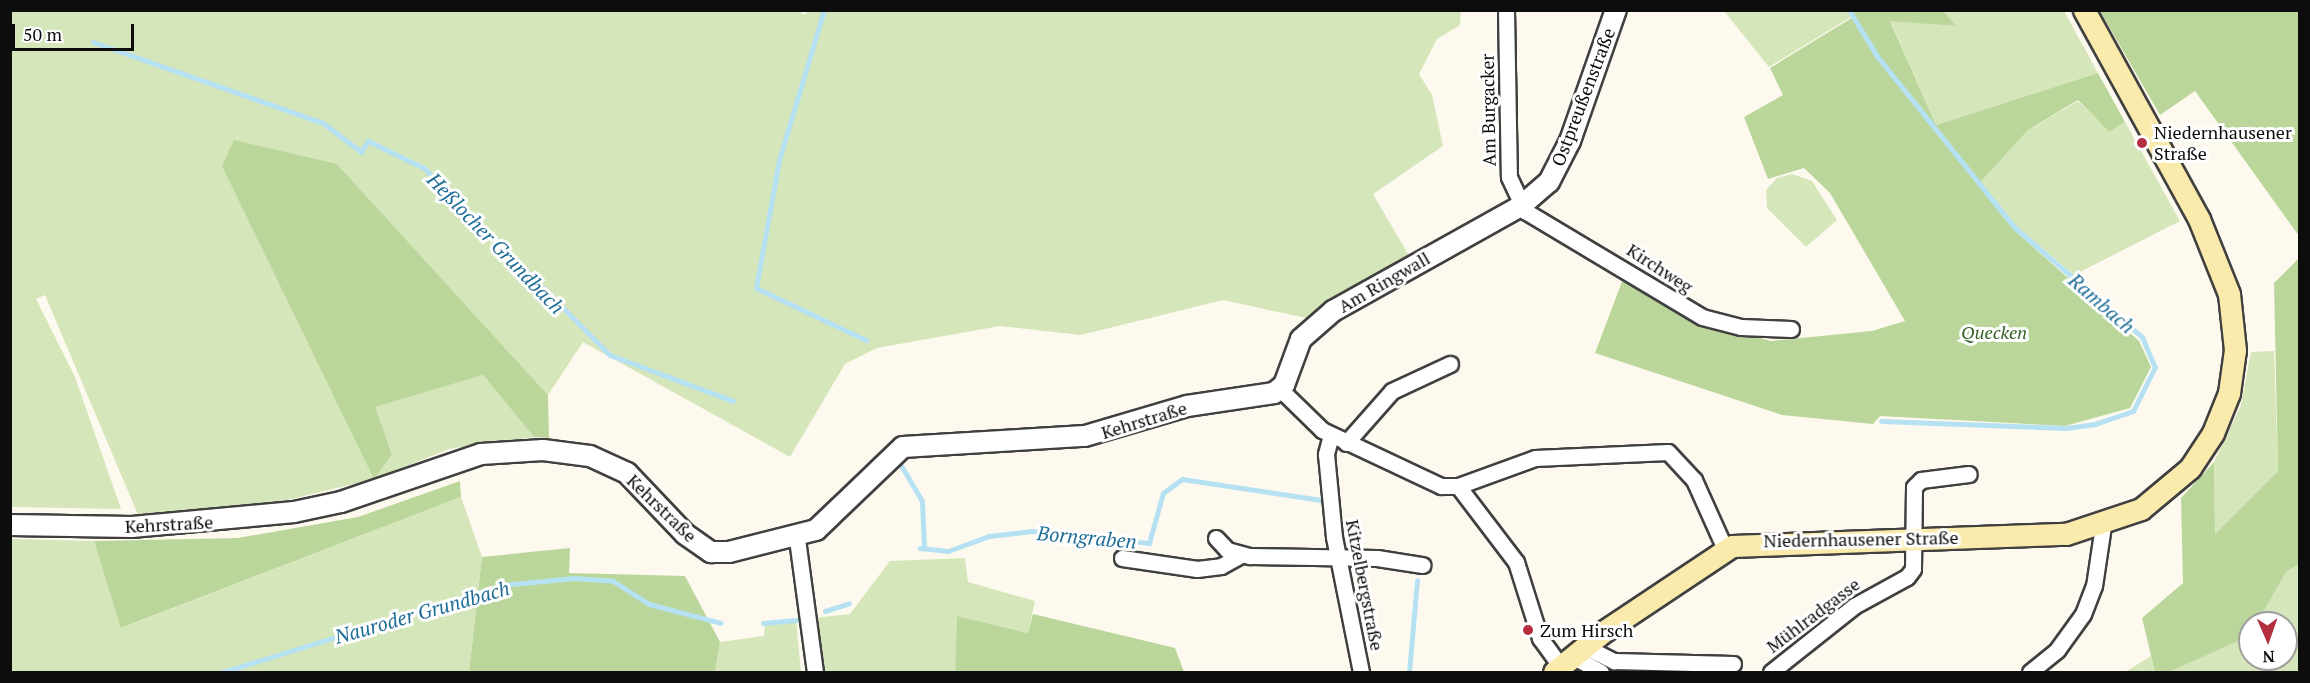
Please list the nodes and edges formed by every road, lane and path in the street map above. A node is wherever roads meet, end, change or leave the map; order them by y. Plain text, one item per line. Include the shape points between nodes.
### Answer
1 (1506, 10) edge
2 (1616, 10) edge
3 (2084, 10) edge
4 (1521, 206) junction
5 (1791, 329) dead end
6 (1450, 364) dead end
7 (1280, 389) junction
8 (1331, 435) junction
9 (1346, 443) junction
10 (1969, 474) dead end
11 (1458, 486) junction
12 (10, 525) edge
13 (2103, 526) junction
14 (1216, 538) dead end
15 (797, 539) junction
16 (1913, 539) junction
17 (1725, 549) junction
18 (1241, 555) junction
19 (1122, 558) dead end
20 (1338, 558) junction
21 (1422, 565) dead end
22 (1568, 660) edge
23 (1733, 664) dead end
24 (815, 672) edge
25 (1361, 672) edge
26 (1600, 672) edge
27 (1771, 672) edge
28 (2030, 672) edge

1 - 4 street, Am Burgacker via 1509,177
2 - 4 street, Ostpreußenstraße via 1563,157 1549,182
3 - 13 main road, Niedernhausener Straße via 2207,237 2229,294 2235,331 2229,393 2202,451 2159,497
4 - 5 street, Kirchweg via 1702,317 1741,327
4 - 7 street, Am Ringwall via 1333,311 1301,339
6 - 9 street via 1392,391
7 - 8 street via 1309,421
7 - 15 street, Kehrstraße via 1187,406 1085,436 903,447 832,519
8 - 9 street
8 - 20 street, Kitzelbergstraße via 1326,454
9 - 11 street via 1441,486
10 - 16 street, Mühlradgasse via 1921,480 1914,487
11 - 17 street via 1535,458 1668,452 1694,480
11 - 22 street via 1516,562 1540,638
12 - 15 street, Kehrstraße via 132,527 294,512 341,502 481,454 543,450 590,456 627,473 685,534 711,552
13 - 16 main road, Niedernhausener Straße via 2066,534
13 - 28 street via 2094,586 2083,614 2062,645
14 - 18 street
15 - 24 street
16 - 17 main road, Niedernhausener Straße via 1762,540
16 - 27 street, Mühlradgasse via 1913,569 1907,577 1854,606
17 - 22 main road, Niedernhausener Straße
18 - 19 street via 1230,563 1197,568
18 - 20 street
20 - 21 street
20 - 25 street, Kitzelbergstraße
22 - 23 street
22 - 26 street

